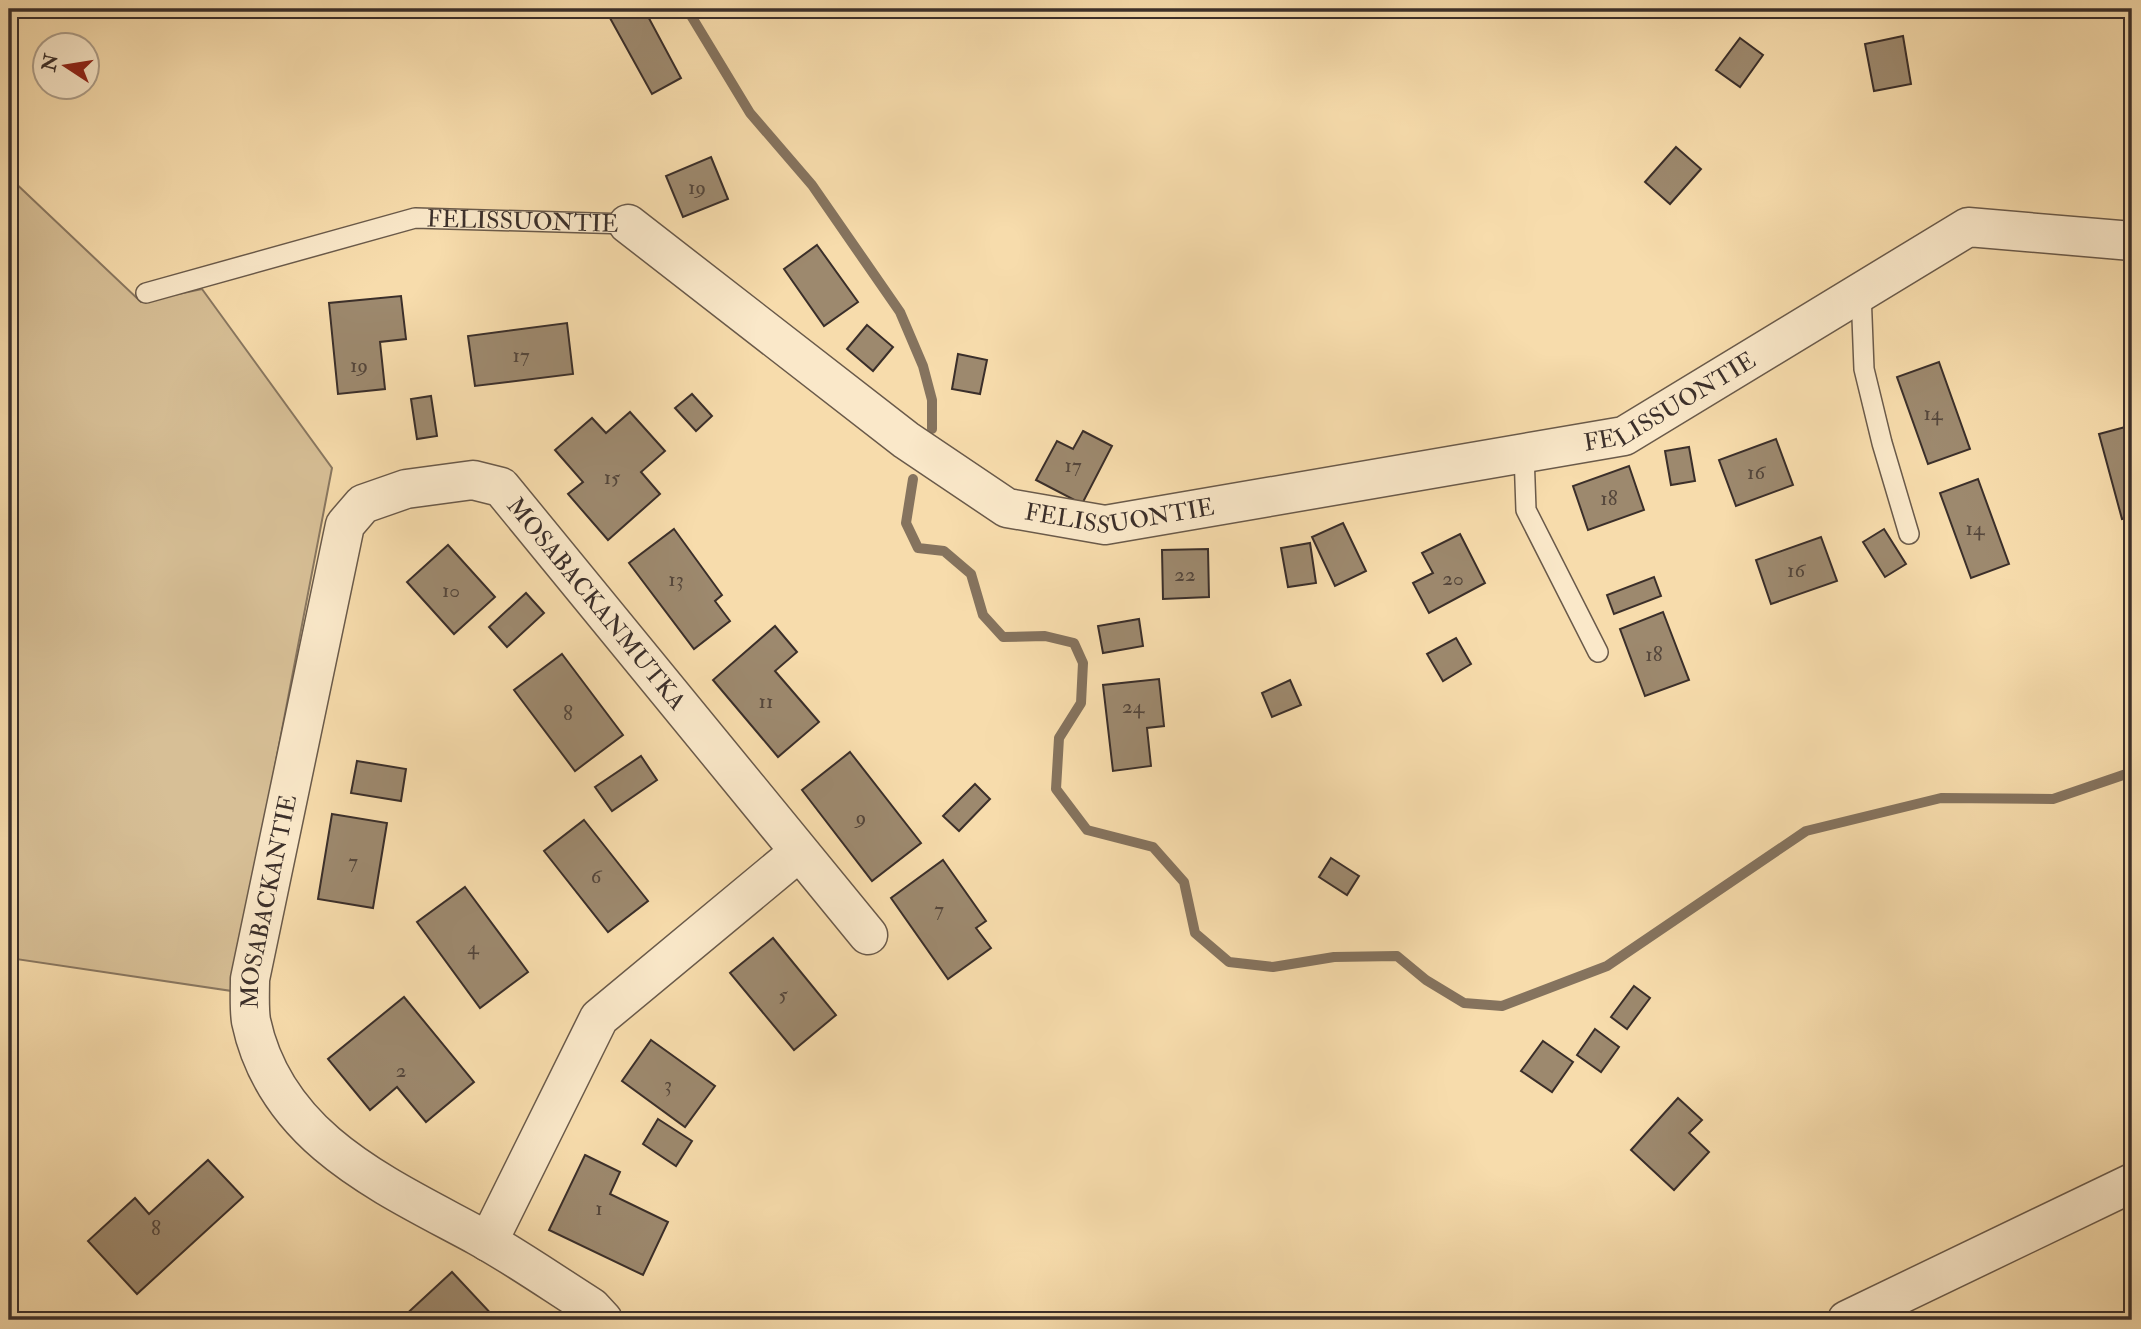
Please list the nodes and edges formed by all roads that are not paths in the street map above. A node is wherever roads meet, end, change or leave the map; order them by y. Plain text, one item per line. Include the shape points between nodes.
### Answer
1 (628, 224) joint
2 (2132, 241) edge
3 (1861, 292) junction
4 (146, 293) dead end
5 (1524, 453) junction
6 (345, 524) joint
7 (1909, 534) dead end
8 (1598, 652) dead end
9 (799, 852) junction
10 (867, 935) dead end
11 (2132, 1183) edge
12 (488, 1242) junction
13 (603, 1320) edge
14 (1847, 1320) edge

1 - 4 lane, FELISSUONTIE via 415,218
1 - 5 street, FELISSUONTIE via 906,440 1007,508 1105,525
2 - 3 street, FELISSUONTIE via 1968,227
3 - 5 street, FELISSUONTIE via 1624,436
3 - 7 lane via 1864,369
5 - 8 lane via 1526,510
6 - 9 street, MOSABACKANMUTKA via 363,505 406,489 472,480 501,487
6 - 12 street, MOSABACKANTIE via 250,979 251,1020 265,1062 286,1100 318,1139 363,1173
9 - 10 street, MOSABACKANMUTKA
9 - 12 street via 599,1018
11 - 14 street
12 - 13 street, MOSABACKANTIE via 591,1307

